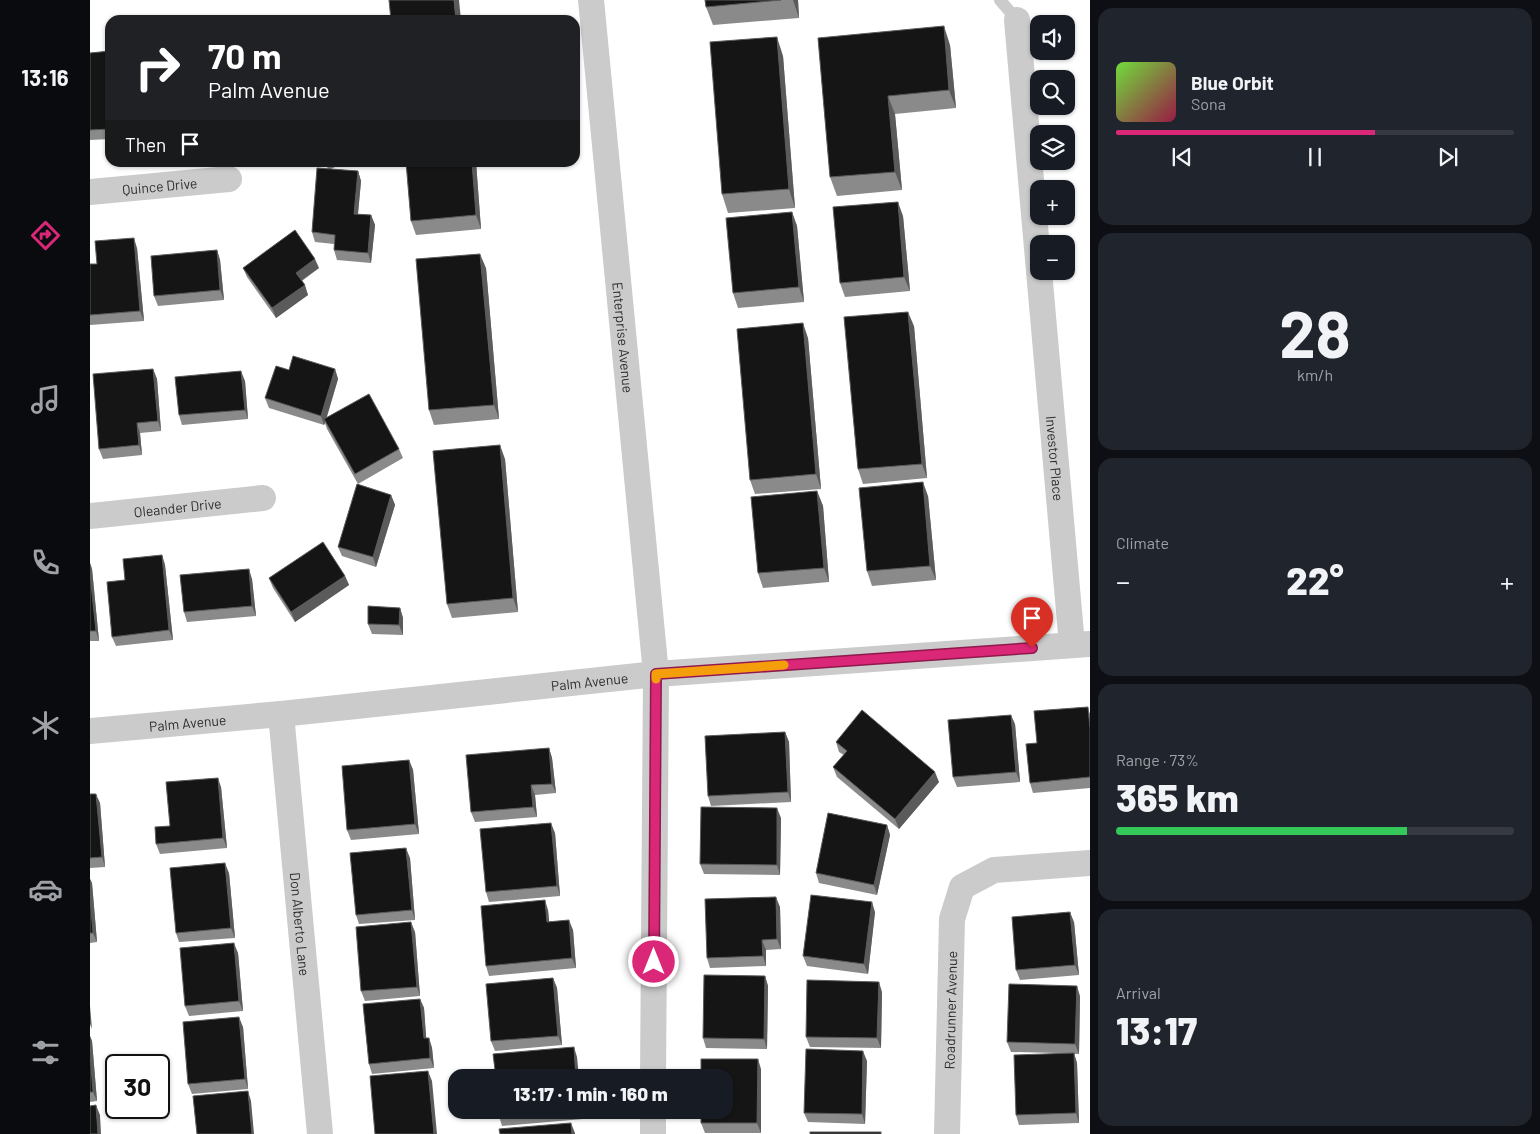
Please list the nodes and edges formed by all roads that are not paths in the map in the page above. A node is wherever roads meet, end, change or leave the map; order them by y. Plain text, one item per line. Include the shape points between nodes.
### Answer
1 (591, 0) edge
2 (1000, 0) edge
3 (1017, 20) joint
4 (229, 179) dead end
5 (90, 192) edge
6 (1036, 235) edge
7 (1040, 280) edge
8 (263, 498) dead end
9 (90, 516) edge
10 (1081, 644) edge
11 (656, 674) junction
12 (281, 714) junction
13 (90, 731) edge
14 (1090, 863) edge
15 (653, 1069) edge
16 (653, 1119) edge
17 (320, 1134) edge
18 (653, 1134) edge
19 (947, 1134) edge

1 - 11 street, Enterprise Avenue
2 - 3 lane
3 - 6 street, Investor Place
4 - 5 street, Quince Drive
7 - 10 street, Investor Place
8 - 9 street, Oleander Drive
10 - 11 street, Palm Avenue
11 - 12 street, Palm Avenue
11 - 15 street, Enterprise Avenue
12 - 13 street, Palm Avenue
12 - 17 street, Don Alberto Lane
14 - 19 street, Roadrunner Avenue via 994,870 962,888 952,919
16 - 18 street

